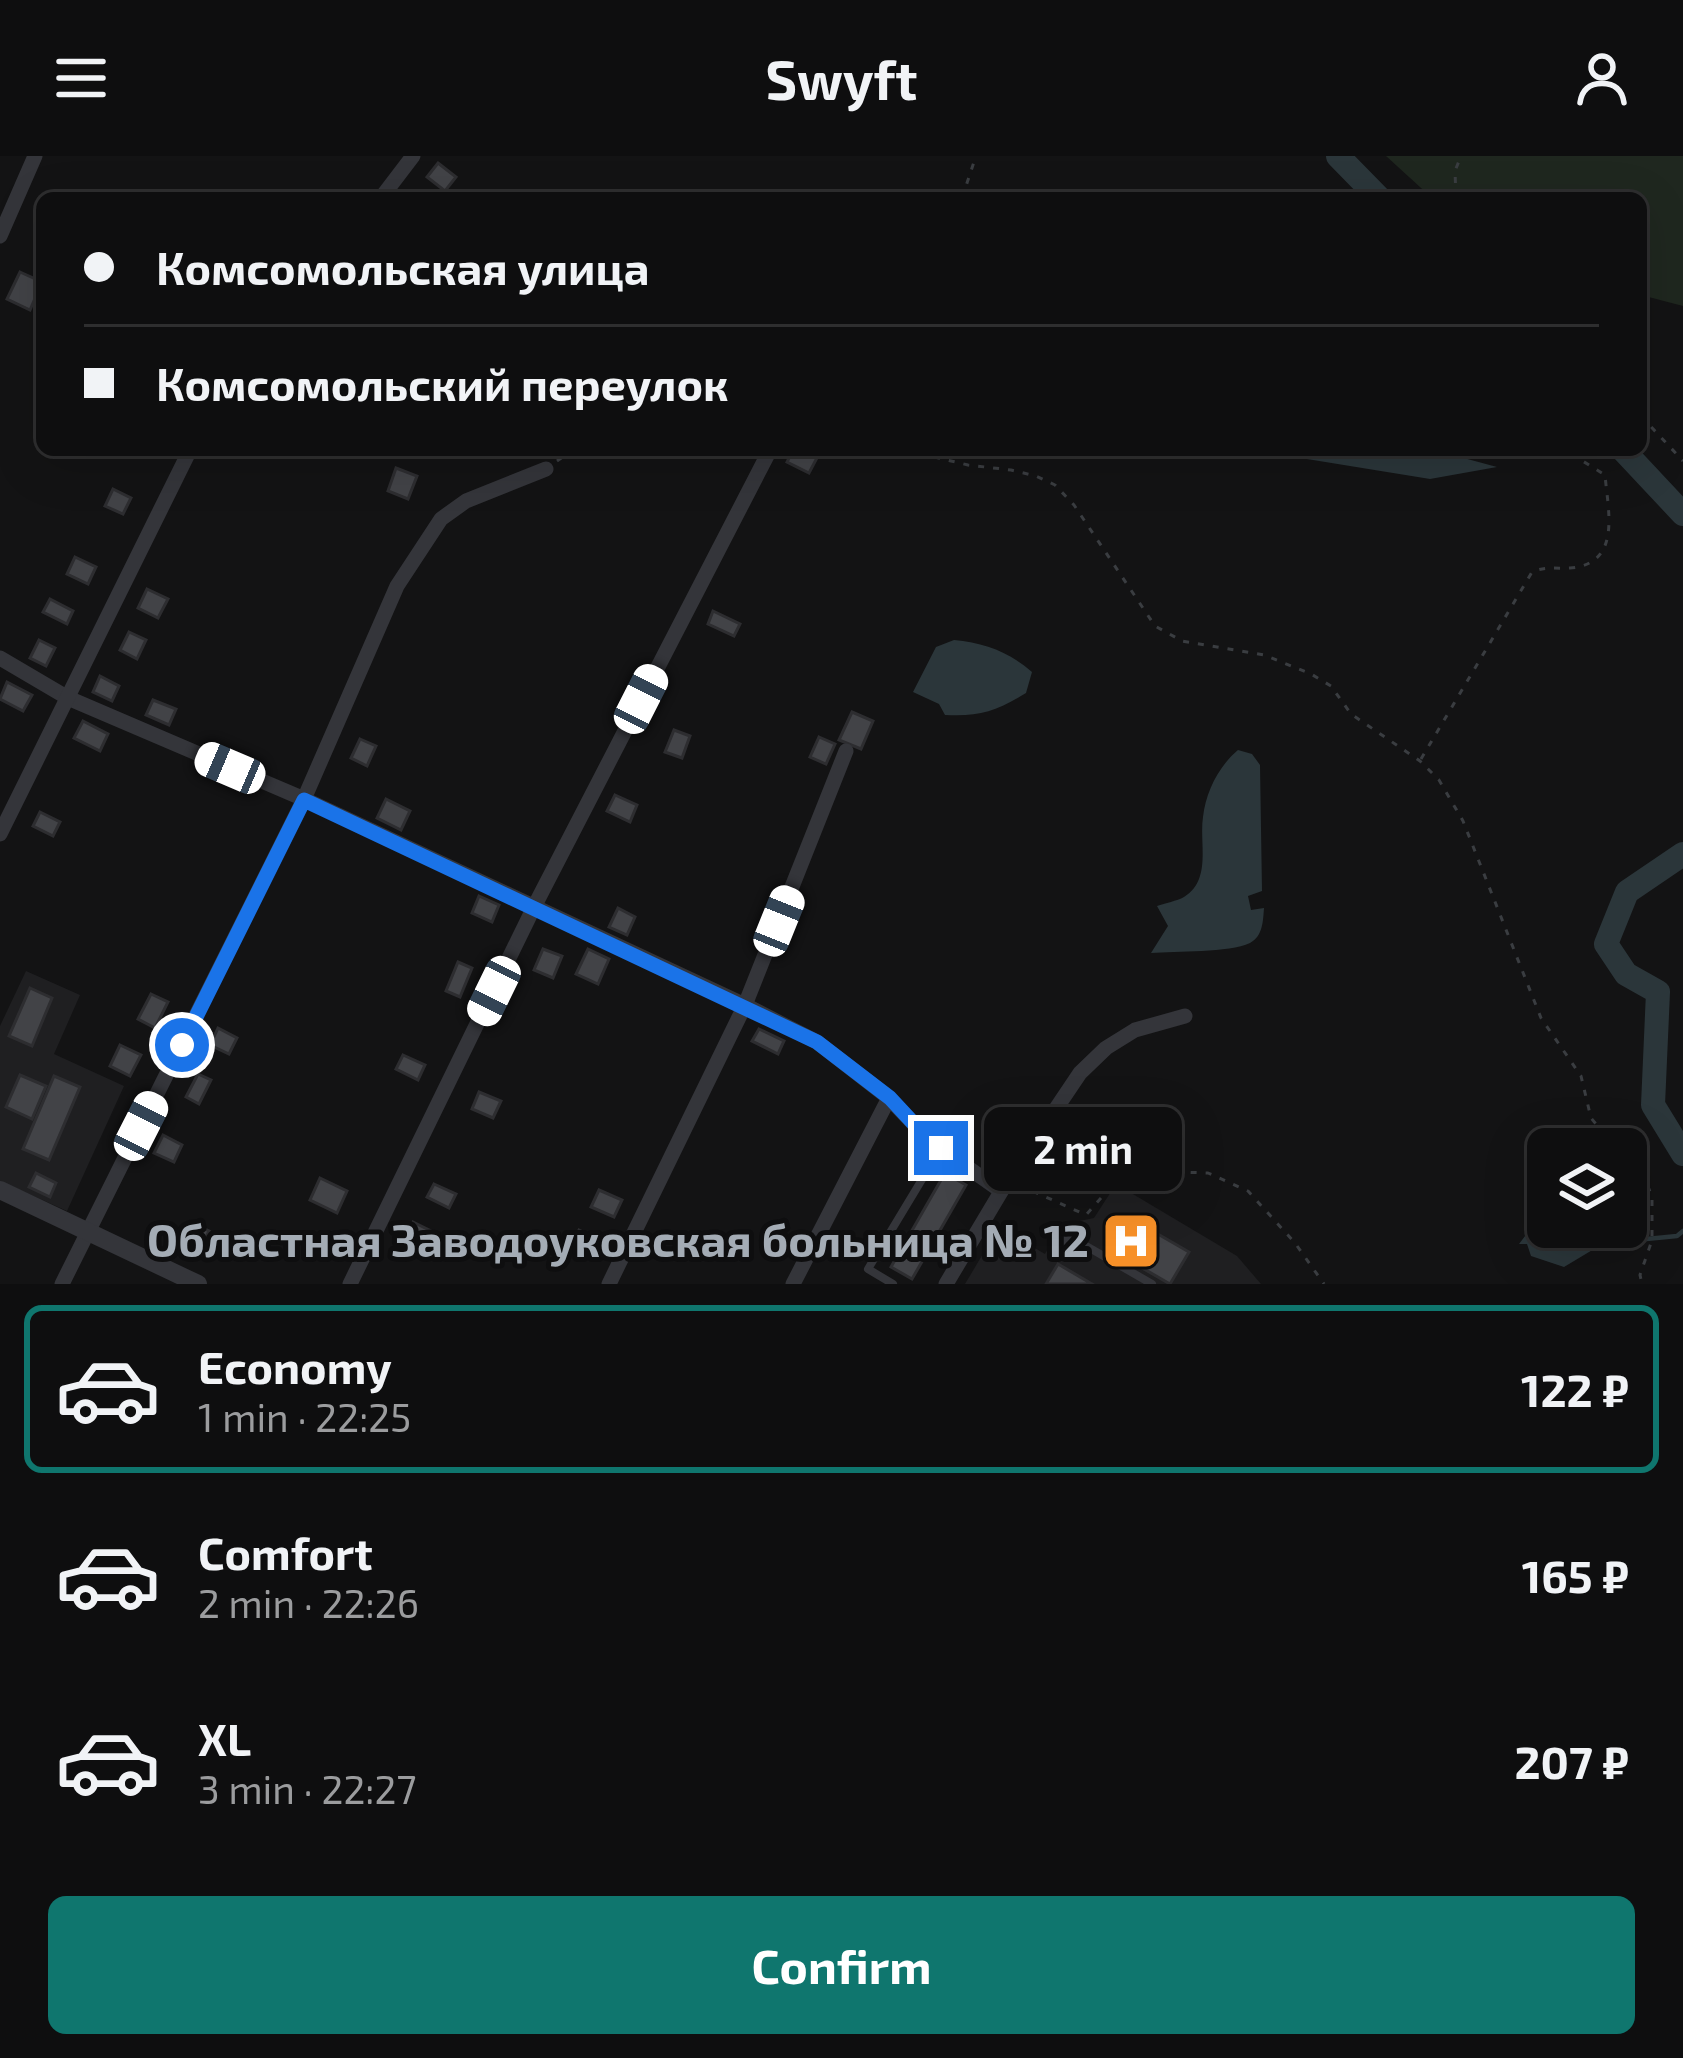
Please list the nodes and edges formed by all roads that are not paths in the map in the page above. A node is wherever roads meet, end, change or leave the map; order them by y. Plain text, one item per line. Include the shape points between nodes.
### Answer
1 (35, 156) edge
2 (413, 156) edge
3 (386, 192) edge
4 (0, 236) edge
5 (187, 456) edge
6 (767, 456) edge
7 (546, 469) road end
8 (0, 658) edge
9 (68, 698) junction
10 (846, 752) dead end
11 (304, 800) junction
12 (0, 834) edge
13 (534, 907) junction
14 (745, 1005) junction
15 (1185, 1016) dead end
16 (890, 1098) junction
17 (941, 1148) junction
18 (1004, 1185) junction
19 (0, 1190) edge
20 (88, 1232) junction
21 (1052, 1256) dead end
22 (62, 1284) edge
23 (198, 1284) edge
24 (350, 1284) edge
25 (610, 1284) edge
26 (793, 1284) edge
27 (892, 1284) edge
28 (946, 1284) edge
29 (1151, 1284) edge

1 - 4 street
2 - 3 street
5 - 9 street
6 - 13 street
7 - 11 street via 441,519 397,586
8 - 9 street
9 - 11 street
9 - 12 street
10 - 14 street
11 - 13 street
11 - 20 street
13 - 14 street
13 - 24 street
14 - 16 street via 817,1042
14 - 25 street
15 - 18 street via 1106,1048
16 - 17 street
16 - 26 street
17 - 18 street
17 - 27 lane via 868,1269
18 - 28 street
19 - 20 street
20 - 22 street
20 - 23 street
21 - 29 lane via 1061,1240 1074,1239

